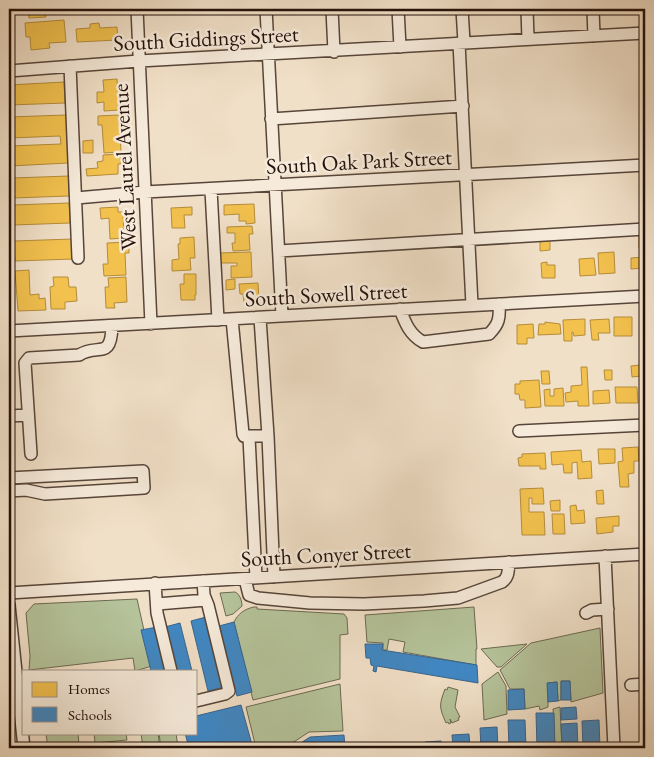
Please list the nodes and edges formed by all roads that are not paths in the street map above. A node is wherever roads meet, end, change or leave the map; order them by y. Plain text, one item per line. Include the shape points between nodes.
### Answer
1 (137, 9) edge
2 (266, 9) edge
3 (332, 9) edge
4 (398, 9) edge
5 (462, 9) edge
6 (527, 9) edge
7 (593, 9) edge
8 (645, 33) edge
9 (594, 36) junction
10 (528, 39) junction
11 (462, 43) junction
12 (400, 47) junction
13 (334, 52) junction
14 (268, 55) junction
15 (139, 61) junction
16 (70, 66) junction
17 (9, 71) edge
18 (463, 106) junction
19 (272, 119) junction
20 (645, 165) edge
21 (467, 175) junction
22 (275, 186) junction
23 (211, 190) junction
24 (145, 192) junction
25 (76, 198) junction
26 (645, 229) edge
27 (469, 240) junction
28 (279, 251) junction
29 (78, 258) dead end
30 (645, 296) edge
31 (499, 304) junction
32 (472, 305) junction
33 (400, 310) junction
34 (282, 316) junction
35 (260, 318) junction
36 (232, 319) junction
37 (218, 320) junction
38 (151, 324) junction
39 (112, 326) junction
40 (9, 331) edge
41 (28, 415) junction
42 (9, 416) edge
43 (645, 425) edge
44 (519, 431) dead end
45 (249, 436) junction
46 (268, 436) junction
47 (31, 454) dead end
48 (9, 478) edge
49 (9, 491) edge
50 (271, 493) junction
51 (252, 494) junction
52 (645, 554) edge
53 (605, 556) junction
54 (509, 562) junction
55 (274, 577) junction
56 (251, 578) junction
57 (203, 581) junction
58 (156, 584) junction
59 (9, 593) edge
60 (206, 600) junction
61 (157, 604) junction
62 (9, 605) edge
63 (608, 609) junction
64 (586, 613) dead end
65 (171, 670) edge
66 (645, 684) edge
67 (631, 685) dead end
68 (198, 701) edge
69 (22, 729) edge
70 (23, 734) edge
71 (24, 748) edge
72 (614, 748) edge

1 - 15 street, West Laurel Avenue
2 - 14 street
3 - 13 street
4 - 12 street
5 - 11 street
6 - 10 street
7 - 9 street
8 - 9 street, South Giddings Street
9 - 10 street, South Giddings Street
10 - 11 street, South Giddings Street
11 - 12 street, South Giddings Street
11 - 18 street
12 - 13 street, South Giddings Street
13 - 14 street, South Giddings Street
14 - 15 street, South Giddings Street
14 - 19 street
15 - 16 street, South Giddings Street
15 - 24 street, West Laurel Avenue
16 - 17 street, South Giddings Street
16 - 25 street
18 - 19 street
18 - 21 street
19 - 22 street
20 - 21 street, South Oak Park Street
21 - 22 street, South Oak Park Street
21 - 27 street
22 - 23 street, South Oak Park Street
22 - 28 street
23 - 24 street, South Oak Park Street
23 - 37 street
24 - 25 street, South Oak Park Street
24 - 38 street, West Laurel Avenue
25 - 29 street
26 - 27 street
27 - 28 street
27 - 32 street
28 - 34 street
30 - 31 street, South Sowell Street
31 - 32 street, South Sowell Street
31 - 33 street via 497,327 489,334 423,342 414,337
32 - 33 street, South Sowell Street
33 - 34 street, South Sowell Street
34 - 35 street, South Sowell Street
35 - 36 street, South Sowell Street
35 - 46 street
36 - 37 street, South Sowell Street
36 - 45 street via 241,427 244,436
37 - 38 street, South Sowell Street
38 - 39 street, South Sowell Street
39 - 40 street, South Sowell Street
39 - 41 street via 112,339 105,348 79,355 29,358 26,363
41 - 42 street
41 - 47 street
43 - 44 street
45 - 46 street
45 - 51 street
46 - 50 street
48 - 49 street via 142,471 144,488 45,494
50 - 51 street
50 - 55 street
51 - 56 street
52 - 53 street, South Conyer Street
53 - 54 street, South Conyer Street
53 - 63 street
54 - 55 street, South Conyer Street
54 - 56 street via 508,575 502,582 458,598 424,601 364,604 258,598 250,595
55 - 56 street, South Conyer Street
56 - 57 street, South Conyer Street
57 - 58 street, South Conyer Street
57 - 60 street
58 - 59 street, South Conyer Street
58 - 61 street
60 - 61 street
60 - 68 street via 229,691
61 - 65 street
62 - 69 street
63 - 64 street
63 - 72 street
66 - 67 street
70 - 71 street

